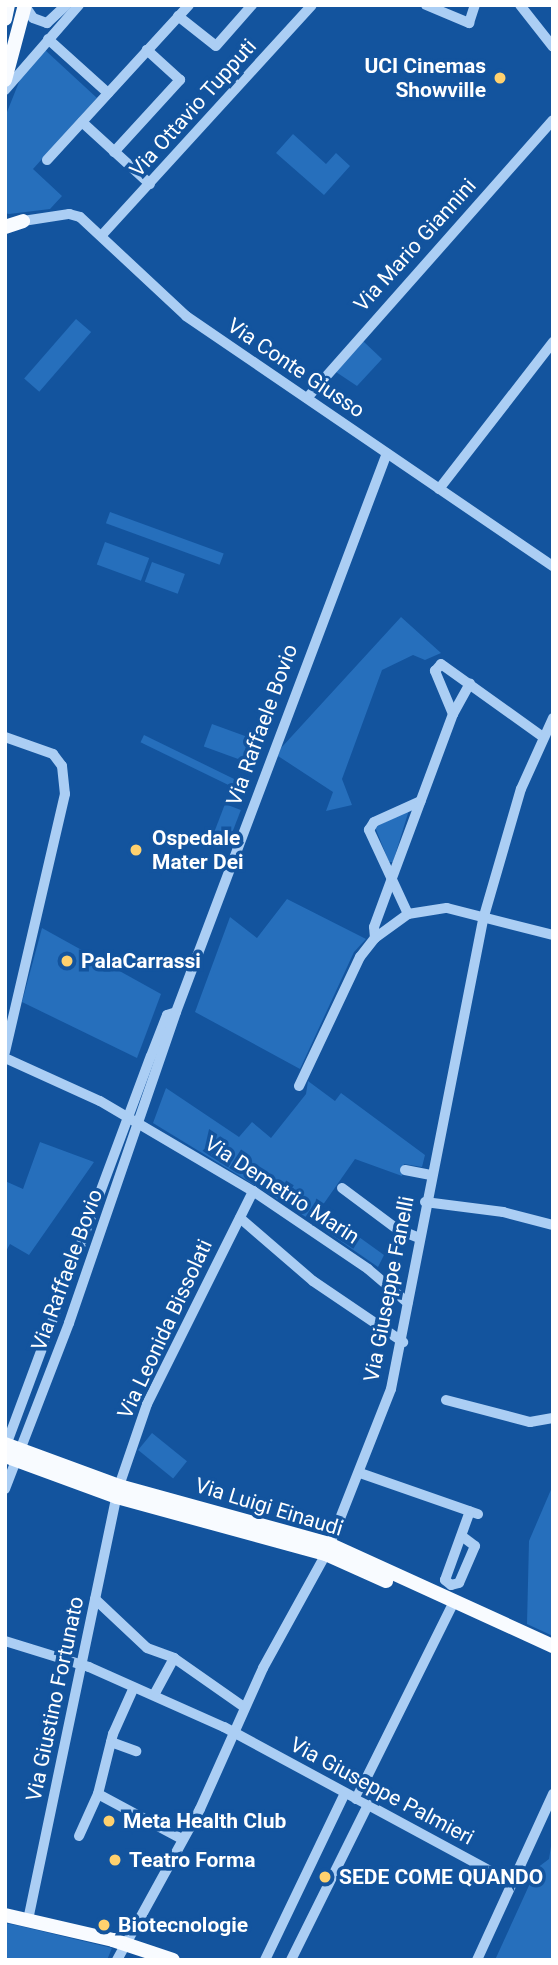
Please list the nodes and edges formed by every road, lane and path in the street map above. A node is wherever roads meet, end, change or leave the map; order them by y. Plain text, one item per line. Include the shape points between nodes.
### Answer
1 (8, 5) edge
2 (66, 5) edge
3 (79, 5) edge
4 (189, 5) edge
5 (252, 5) edge
6 (312, 5) edge
7 (426, 5) edge
8 (475, 5) edge
9 (520, 5) edge
10 (23, 6) edge
11 (178, 16) junction
12 (5, 19) edge
13 (48, 39) junction
14 (5, 46) edge
15 (553, 47) edge
16 (148, 50) junction
17 (5, 80) edge
18 (5, 90) edge
19 (108, 93) junction
20 (553, 120) edge
21 (82, 122) junction
22 (114, 152) junction
23 (47, 160) dead end
24 (150, 184) junction
25 (5, 218) edge
26 (23, 221) junction
27 (5, 227) edge
28 (102, 235) junction
29 (553, 342) edge
30 (307, 398) junction
31 (387, 453) junction
32 (439, 489) junction
33 (553, 566) edge
34 (470, 683) junction
35 (446, 697) junction
36 (460, 702) junction
37 (453, 715) junction
38 (553, 718) edge
39 (5, 737) edge
40 (543, 737) junction
41 (421, 801) junction
42 (391, 878) junction
43 (408, 914) junction
44 (484, 916) junction
45 (553, 935) edge
46 (375, 938) junction
47 (176, 1012) junction
48 (5, 1052) edge
49 (5, 1058) edge
50 (299, 1086) dead end
51 (100, 1101) junction
52 (129, 1116) junction
53 (139, 1123) junction
54 (123, 1131) junction
55 (114, 1157) junction
56 (126, 1161) junction
57 (405, 1170) dead end
58 (429, 1175) junction
59 (342, 1188) dead end
60 (253, 1191) junction
61 (425, 1202) junction
62 (240, 1218) junction
63 (553, 1225) edge
64 (419, 1238) junction
65 (64, 1290) junction
66 (79, 1296) junction
67 (408, 1303) junction
68 (403, 1342) junction
69 (34, 1372) junction
70 (48, 1378) junction
71 (446, 1399) dead end
72 (553, 1418) edge
73 (10, 1450) edge
74 (360, 1473) junction
75 (5, 1489) edge
76 (118, 1491) junction
77 (463, 1537) dead end
78 (327, 1549) junction
79 (95, 1599) junction
80 (452, 1606) junction
81 (5, 1641) edge
82 (553, 1646) edge
83 (553, 1656) edge
84 (174, 1658) junction
85 (81, 1668) junction
86 (134, 1687) junction
87 (154, 1695) junction
88 (244, 1707) junction
89 (233, 1733) junction
90 (111, 1742) junction
91 (136, 1752) dead end
92 (345, 1793) junction
93 (98, 1794) junction
94 (553, 1794) edge
95 (356, 1799) junction
96 (368, 1805) junction
97 (79, 1836) dead end
98 (183, 1839) junction
99 (512, 1883) junction
100 (5, 1915) edge
101 (28, 1920) junction
102 (123, 1945) junction
103 (117, 1960) edge
104 (173, 1960) edge
105 (265, 1960) edge
106 (291, 1960) edge
107 (477, 1960) edge

1 - 12 main road
2 - 10 street via 47,23 33,18
3 - 13 street
4 - 11 street
5 - 11 street via 216,46
6 - 24 street, Via Ottavio Tupputi
7 - 8 street via 469,23
9 - 15 street
10 - 14 main road
10 - 17 main road
11 - 16 street
13 - 18 street
13 - 19 street
16 - 19 street
16 - 22 street via 180,80
19 - 21 street
20 - 30 street, Via Mario Giannini
21 - 22 street
21 - 23 street
22 - 24 street
24 - 28 street, Via Ottavio Tupputi
25 - 26 main road
26 - 27 main road
26 - 28 street, Via Conte Giusso via 69,214
28 - 30 street, Via Conte Giusso via 186,316
29 - 32 street
30 - 31 street, Via Conte Giusso
31 - 32 street, Via Conte Giusso
31 - 47 street, Via Raffaele Bovio
32 - 33 street, Via Conte Giusso
34 - 35 street via 445,664 436,666
34 - 36 street
34 - 40 street
35 - 36 street
35 - 37 street
36 - 37 street
37 - 41 street
38 - 40 street, Via Giuseppe Fanelli
39 - 48 street via 53,754 62,766 65,794
40 - 44 street, Via Giuseppe Fanelli via 503,844
41 - 42 street
41 - 42 street via 371,824 370,832
42 - 43 street
42 - 46 street via 374,928
43 - 44 street via 447,908
43 - 46 street
44 - 45 street
44 - 58 street, Via Giuseppe Fanelli
46 - 50 street via 351,974
47 - 52 street, Via Raffaele Bovio via 167,1015
47 - 53 street, Via Raffaele Bovio
49 - 51 street, Via Demetrio Marin
51 - 52 street, Via Demetrio Marin
51 - 54 street
52 - 53 street, Via Demetrio Marin
52 - 54 street, Via Raffaele Bovio
53 - 56 street, Via Raffaele Bovio
53 - 60 street, Via Demetrio Marin
54 - 55 street, Via Raffaele Bovio
55 - 56 street
55 - 65 street, Via Raffaele Bovio
56 - 66 street, Via Raffaele Bovio
57 - 58 street
58 - 61 street, Via Giuseppe Fanelli
59 - 64 street via 397,1229
60 - 62 street, Via Leonida Bissolati
60 - 67 street, Via Demetrio Marin via 368,1269
61 - 63 street via 503,1212
61 - 64 street, Via Giuseppe Fanelli
62 - 68 street via 313,1281
62 - 76 street, Via Leonida Bissolati via 147,1404
64 - 67 street, Via Giuseppe Fanelli
65 - 66 street
65 - 69 street, Via Raffaele Bovio
66 - 70 street, Via Raffaele Bovio
67 - 68 street, Via Giuseppe Fanelli
68 - 74 street, Via Giuseppe Fanelli
69 - 70 street
69 - 73 street, Via Raffaele Bovio
70 - 73 street, Via Raffaele Bovio
71 - 72 street via 530,1422
73 - 75 street
73 - 76 main road, Via Luigi Einaudi
74 - 77 street via 474,1512
74 - 78 street, Via Giuseppe Fanelli
76 - 78 main road, Via Luigi Einaudi
76 - 79 street, Via Giustino Fortunato
78 - 80 main road, Via Luigi Einaudi
78 - 88 street, Via Giuseppe Fanelli
79 - 84 street via 147,1648
79 - 85 street, Via Giustino Fortunato
80 - 82 main road, Via Luigi Einaudi
80 - 83 main road, Via Luigi Einaudi
80 - 95 street
81 - 85 street, Via Giuseppe Palmieri
84 - 87 street
84 - 88 street
85 - 86 street, Via Giuseppe Palmieri
85 - 101 street, Via Giustino Fortunato
86 - 87 street, Via Giuseppe Palmieri
86 - 90 street
87 - 89 street, Via Giuseppe Palmieri
88 - 89 street, Via Giuseppe Fanelli
89 - 92 street, Via Giuseppe Palmieri
89 - 98 street, Via Giuseppe Fanelli
90 - 91 street
90 - 93 street
92 - 95 street, Via Giuseppe Palmieri
92 - 105 street
93 - 97 street
93 - 98 street
94 - 99 street
95 - 96 street, Via Giuseppe Palmieri
96 - 99 street, Via Giuseppe Palmieri
96 - 106 street
98 - 102 street, Via Giuseppe Fanelli
99 - 107 street
100 - 101 main road
101 - 102 main road
102 - 103 street, Via Giuseppe Fanelli
102 - 104 main road

